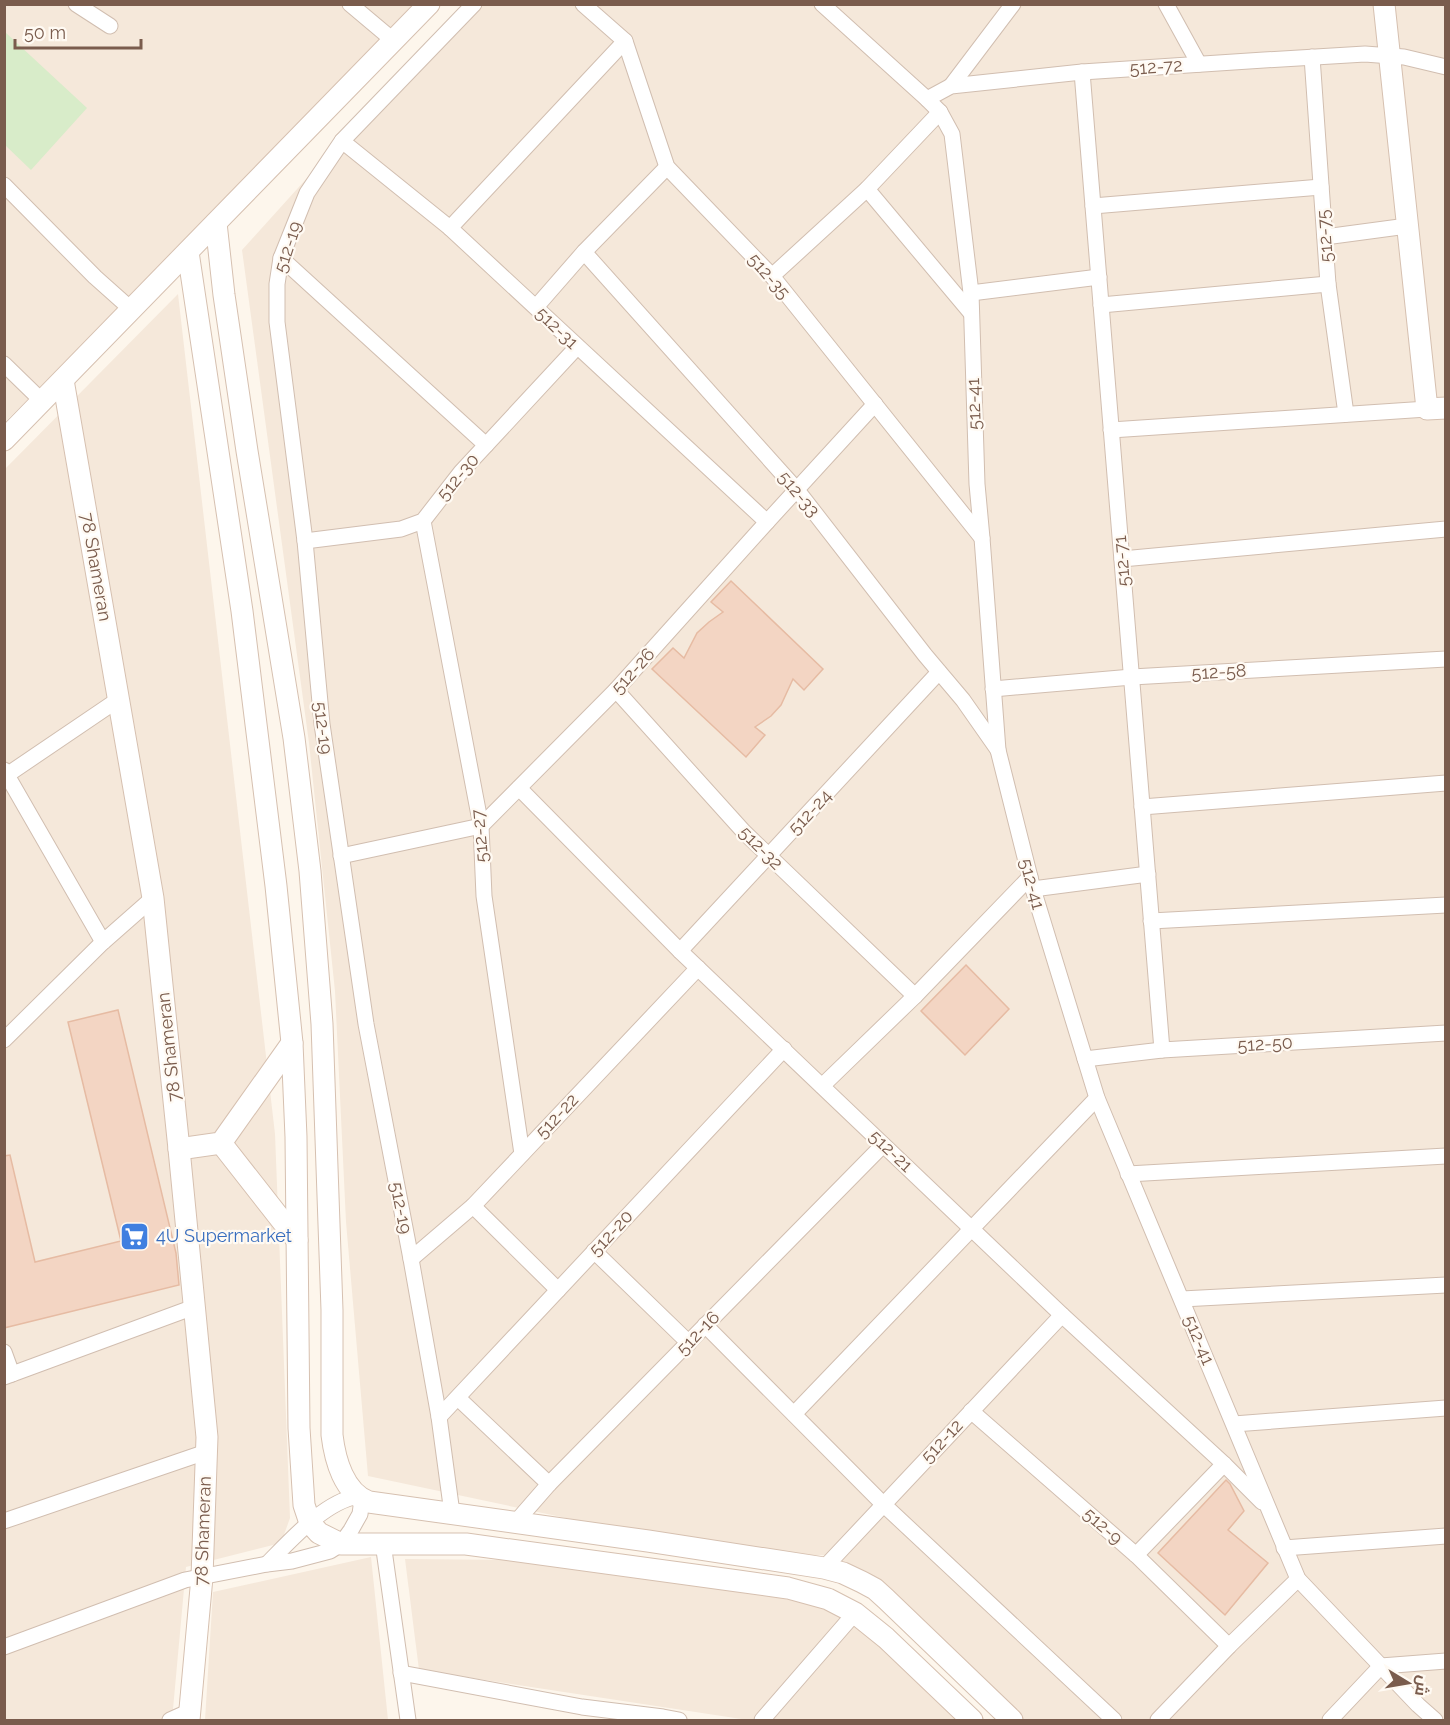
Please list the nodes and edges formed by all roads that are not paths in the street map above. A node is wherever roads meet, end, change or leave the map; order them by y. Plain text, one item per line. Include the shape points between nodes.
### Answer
1 (76, 4) edge
2 (350, 4) edge
3 (429, 4) edge
4 (474, 4) edge
5 (583, 4) edge
6 (822, 4) edge
7 (1013, 4) edge
8 (1166, 4) edge
9 (1384, 4) edge
10 (840, 10) edge
11 (110, 26) dead end
12 (394, 41) junction
13 (625, 41) junction
14 (1389, 56) junction
15 (1312, 57) junction
16 (1199, 64) junction
17 (1446, 67) edge
18 (1082, 72) junction
19 (951, 86) junction
20 (927, 99) junction
21 (940, 112) junction
22 (342, 141) junction
23 (667, 167) junction
24 (4, 185) edge
25 (1321, 187) junction
26 (867, 189) junction
27 (1093, 206) junction
28 (216, 224) junction
29 (1407, 226) junction
30 (450, 228) junction
31 (1325, 237) junction
32 (188, 252) junction
33 (584, 252) junction
34 (282, 258) junction
35 (772, 276) junction
36 (1099, 278) junction
37 (1328, 284) junction
38 (971, 293) junction
39 (1101, 305) junction
40 (536, 308) junction
41 (132, 310) junction
42 (971, 313) junction
43 (577, 347) junction
44 (4, 364) edge
45 (63, 380) junction
46 (42, 401) junction
47 (875, 405) junction
48 (1436, 408) edge
49 (1346, 414) junction
50 (1112, 430) junction
51 (4, 440) edge
52 (486, 445) junction
53 (797, 490) junction
54 (423, 521) junction
55 (767, 522) junction
56 (1446, 529) edge
57 (982, 538) junction
58 (305, 541) junction
59 (1122, 559) junction
60 (1446, 659) edge
61 (939, 672) junction
62 (1132, 677) junction
63 (993, 689) junction
64 (616, 690) junction
65 (119, 699) junction
66 (998, 750) junction
67 (6, 774) edge
68 (1446, 783) edge
69 (519, 788) junction
70 (1142, 807) junction
71 (481, 826) junction
72 (341, 856) junction
73 (769, 856) junction
74 (1148, 874) junction
75 (1031, 883) junction
76 (153, 898) junction
77 (1446, 905) edge
78 (1151, 921) junction
79 (103, 942) junction
80 (680, 951) junction
81 (698, 968) junction
82 (915, 996) junction
83 (1446, 1033) edge
84 (4, 1040) edge
85 (292, 1042) junction
86 (784, 1049) junction
87 (1162, 1050) junction
88 (1085, 1059) junction
89 (822, 1086) junction
90 (1098, 1098) junction
91 (221, 1143) junction
92 (883, 1144) junction
93 (179, 1149) junction
94 (522, 1154) junction
95 (1446, 1156) edge
96 (1128, 1174) junction
97 (472, 1206) junction
98 (971, 1231) junction
99 (297, 1240) junction
100 (594, 1251) junction
101 (411, 1259) junction
102 (1446, 1285) edge
103 (558, 1290) junction
104 (1182, 1299) junction
105 (194, 1307) junction
106 (1062, 1315) junction
107 (705, 1325) junction
108 (688, 1343) junction
109 (4, 1352) edge
110 (8, 1376) edge
111 (458, 1398) junction
112 (1446, 1408) edge
113 (970, 1411) junction
114 (794, 1414) junction
115 (440, 1417) junction
116 (1234, 1424) junction
117 (206, 1452) junction
118 (1224, 1464) junction
119 (549, 1484) junction
120 (360, 1498) junction
121 (883, 1504) junction
122 (1269, 1509) junction
123 (462, 1515) junction
124 (4, 1521) edge
125 (310, 1523) junction
126 (515, 1523) junction
127 (1446, 1536) edge
128 (341, 1544) junction
129 (383, 1544) junction
130 (466, 1545) junction
131 (1284, 1548) junction
132 (1136, 1555) junction
133 (267, 1564) junction
134 (824, 1568) junction
135 (202, 1577) junction
136 (1298, 1579) junction
137 (855, 1613) junction
138 (1229, 1646) junction
139 (4, 1647) edge
140 (1446, 1661) edge
141 (1381, 1666) junction
142 (401, 1673) junction
143 (582, 1714) edge
144 (190, 1716) edge
145 (170, 1720) edge
146 (408, 1720) edge
147 (680, 1720) edge
148 (762, 1720) edge
149 (972, 1720) edge
150 (1012, 1720) edge
151 (1114, 1720) edge
152 (1158, 1720) edge
153 (1330, 1720) edge
154 (1435, 1720) edge

1 - 11 street
2 - 12 street
3 - 12 main road
4 - 22 street, 512-19
5 - 13 street
6 - 10 street, 512-41
7 - 19 street
8 - 16 street
9 - 14 main road
10 - 20 street, 512-41
12 - 28 main road
13 - 23 street, 512-35
13 - 30 street
14 - 15 street, 512-72
14 - 17 street, 512-72
14 - 29 main road
15 - 16 street, 512-72
15 - 25 street, 512-75
16 - 18 street, 512-72
18 - 19 street, 512-72
18 - 27 street, 512-71
19 - 20 street, 512-72
20 - 21 street, 512-41
21 - 26 street
21 - 38 street, 512-41 via 952,134
22 - 30 street, 512-31
22 - 34 street, 512-19 via 307,193
23 - 33 street
23 - 35 street, 512-35
24 - 41 street
25 - 27 street
25 - 31 street, 512-75
26 - 35 street
26 - 42 street
27 - 36 street, 512-71
28 - 32 main road
28 - 120 main road via 247,450 294,738 310,871 322,1023 332,1310 332,1435 338,1465
29 - 31 street
29 - 48 main road
30 - 40 street, 512-31
31 - 37 street, 512-75
32 - 41 main road
32 - 85 main road via 242,611
33 - 40 street
33 - 53 street, 512-33
34 - 52 street
34 - 58 street, 512-19 via 277,322
35 - 47 street, 512-35
36 - 38 street
36 - 39 street, 512-71
37 - 39 street
37 - 49 street, 512-75
38 - 42 street, 512-41
39 - 50 street, 512-71
40 - 43 street, 512-31
41 - 45 main road
42 - 57 street, 512-41
43 - 52 street, 512-30
43 - 55 street, 512-31
44 - 46 street
45 - 46 main road
45 - 65 main road, 78 Shameran
46 - 51 main road
47 - 53 street, 512-26
47 - 57 street, 512-35
48 - 49 street
49 - 50 street
50 - 59 street, 512-71
52 - 54 street, 512-30
53 - 55 street, 512-26
53 - 61 street, 512-33
54 - 58 street via 401,529
54 - 71 street, 512-27
55 - 64 street, 512-26
56 - 59 street
57 - 63 street, 512-41
58 - 72 street, 512-19 via 322,724
59 - 62 street, 512-71
60 - 62 street, 512-58
61 - 66 street, 512-33
61 - 73 street, 512-24
62 - 63 street, 512-58
62 - 70 street, 512-71
63 - 66 street, 512-41
64 - 69 street, 512-26
64 - 73 street, 512-32
65 - 67 street
65 - 76 main road, 78 Shameran
66 - 75 street, 512-41
67 - 79 street
68 - 70 street
69 - 71 street, 512-26
69 - 80 street, 512-21
70 - 74 street, 512-71
71 - 72 street
71 - 94 street, 512-27 via 484,896
72 - 101 street, 512-19 via 366,1024
73 - 80 street, 512-24
73 - 82 street, 512-32
74 - 75 street
74 - 78 street, 512-71
75 - 82 street
75 - 88 street, 512-41
76 - 79 street
76 - 93 main road, 78 Shameran
77 - 78 street
78 - 87 street, 512-71
79 - 84 street
80 - 81 street, 512-21
81 - 86 street, 512-21
81 - 94 street, 512-22
82 - 89 street
83 - 87 street, 512-50
85 - 91 main road
85 - 99 main road
86 - 89 street, 512-21
86 - 100 street, 512-20
87 - 88 street, 512-50
88 - 90 street, 512-41
89 - 92 street, 512-21
90 - 96 street, 512-41
90 - 98 street
91 - 93 main road
91 - 99 main road
92 - 98 street, 512-21
92 - 107 street, 512-16
93 - 105 main road, 78 Shameran
94 - 97 street, 512-22
95 - 96 street
96 - 104 street, 512-41
97 - 101 street, 512-22
97 - 103 street
98 - 106 street, 512-21
98 - 114 street
99 - 125 main road via 299,1428 304,1505
100 - 103 street, 512-20
100 - 108 street
101 - 115 street, 512-19
102 - 104 street
103 - 111 street, 512-20
104 - 116 street, 512-41
105 - 110 street
105 - 117 main road, 78 Shameran
106 - 113 street, 512-12
106 - 118 street, 512-21
107 - 108 street, 512-16
107 - 114 street
108 - 119 street, 512-16
109 - 110 street
111 - 115 street, 512-20
111 - 119 street
112 - 116 street
113 - 121 street, 512-12
113 - 132 street, 512-9
114 - 121 street
115 - 123 street, 512-19
116 - 122 street, 512-41
117 - 124 street
117 - 135 main road, 78 Shameran
118 - 122 street, 512-21
118 - 132 street
119 - 126 street, 512-16
120 - 123 main road
120 - 125 street via 343,1501
120 - 128 street via 360,1514
121 - 134 street, 512-12
121 - 151 street
122 - 131 street, 512-41
123 - 126 main road
123 - 130 main road
125 - 128 main road via 319,1533
125 - 133 street
126 - 134 main road
127 - 131 street
128 - 129 main road
128 - 133 street via 330,1551
129 - 130 main road
129 - 142 street
130 - 137 main road via 788,1588 828,1599
131 - 136 street, 512-41
132 - 138 street, 512-9
133 - 135 street
134 - 150 main road via 875,1589
135 - 139 street
135 - 144 main road, 78 Shameran
136 - 138 street
136 - 141 street, 512-41
137 - 148 street
137 - 149 main road
138 - 152 street
140 - 141 street
141 - 153 street
141 - 154 street, 512-41
142 - 143 street
142 - 146 street
143 - 147 street
144 - 145 street

